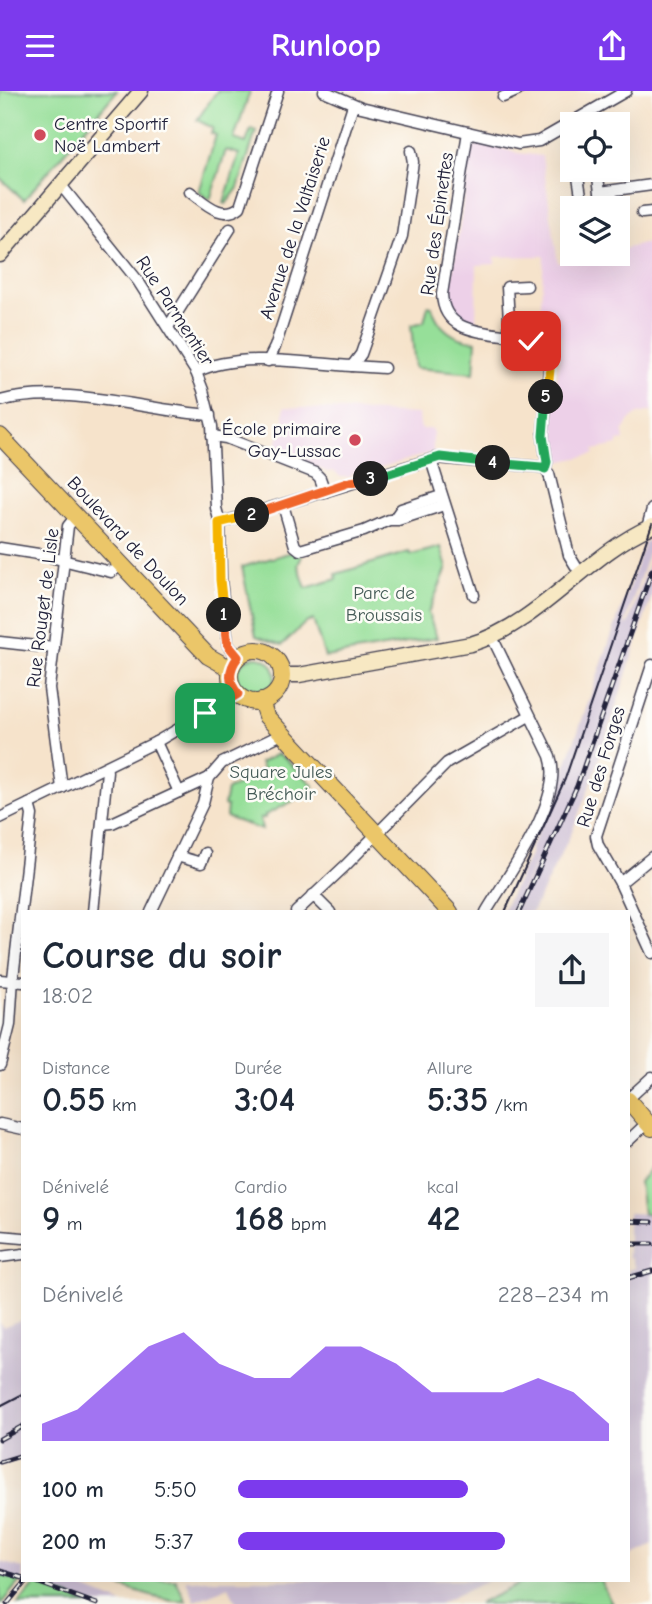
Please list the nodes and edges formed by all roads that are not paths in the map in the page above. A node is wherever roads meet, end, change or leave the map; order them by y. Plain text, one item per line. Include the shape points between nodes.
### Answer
1 (140, 91) edge
2 (278, 91) edge
3 (324, 91) edge
4 (517, 91) edge
5 (620, 92) edge
6 (503, 97) dead end
7 (353, 105) junction
8 (588, 112) edge
9 (560, 128) edge
10 (468, 132) junction
11 (411, 151) dead end
12 (579, 182) edge
13 (599, 182) edge
14 (60, 184) junction
15 (652, 185) edge
16 (190, 192) dead end
17 (600, 192) junction
18 (581, 194) joint
19 (230, 229) dead end
20 (0, 255) edge
21 (527, 286) dead end
22 (168, 327) junction
23 (510, 337) junction
24 (268, 361) junction
25 (352, 366) junction
26 (384, 367) dead end
27 (195, 372) junction
28 (0, 401) edge
29 (210, 415) junction
30 (0, 436) edge
31 (212, 436) junction
32 (431, 460) junction
33 (545, 469) junction
34 (325, 492) junction
35 (443, 501) junction
36 (283, 505) junction
37 (652, 509) edge
38 (76, 516) junction
39 (219, 523) junction
40 (649, 527) edge
41 (0, 548) edge
42 (65, 561) junction
43 (122, 565) junction
44 (580, 573) junction
45 (474, 595) dead end
46 (492, 637) junction
47 (0, 642) edge
48 (54, 648) junction
49 (232, 657) junction
50 (652, 665) edge
51 (282, 675) junction
52 (238, 694) junction
53 (261, 701) junction
54 (529, 716) junction
55 (282, 734) junction
56 (156, 742) junction
57 (107, 771) dead end
58 (209, 778) junction
59 (62, 788) junction
60 (179, 792) junction
61 (29, 804) junction
62 (0, 818) edge
63 (102, 824) junction
64 (376, 833) junction
65 (205, 853) dead end
66 (177, 856) junction
67 (652, 857) edge
68 (620, 883) junction
69 (313, 895) junction
70 (24, 910) edge
71 (93, 910) edge
72 (152, 910) edge
73 (298, 910) edge
74 (328, 910) edge
75 (448, 910) edge
76 (487, 910) edge
77 (629, 910) edge
78 (630, 914) edge
79 (21, 946) edge
80 (652, 953) edge
81 (0, 980) edge
82 (18, 982) edge
83 (0, 1063) edge
84 (652, 1077) edge
85 (630, 1097) edge
86 (630, 1101) edge
87 (0, 1124) edge
88 (650, 1126) edge
89 (21, 1129) edge
90 (630, 1140) edge
91 (0, 1236) edge
92 (21, 1238) edge
93 (21, 1254) edge
94 (0, 1257) edge

1 - 14 street
2 - 16 street via 240,207 218,212
3 - 7 street
4 - 6 street
5 - 8 street
7 - 10 street
7 - 24 street, Avenue de la Valtaiserie
9 - 10 street via 532,143 511,144
10 - 23 street, Rue des Épinettes via 443,305 451,320 462,327
11 - 25 street via 402,236 361,354
12 - 18 street
13 - 17 street
14 - 20 street
14 - 22 street, Rue Parmentier via 133,274
15 - 17 street
17 - 18 street
19 - 22 street
21 - 23 street via 508,287
22 - 27 street, Rue Parmentier
23 - 33 street, Rue des Épinettes via 539,343 549,354
24 - 25 street
24 - 27 street
25 - 26 street
27 - 29 street, Rue Parmentier
28 - 29 street via 38,395
29 - 31 street, Rue Parmentier
30 - 38 main road, Boulevard de Doulon
31 - 34 street via 315,473
31 - 39 street, Rue Parmentier
32 - 33 street via 440,457
32 - 34 street
32 - 35 street
33 - 44 street, Rue des Épinettes via 569,555
34 - 36 street
35 - 36 street via 401,509 394,519 300,550
35 - 45 street
36 - 39 street
37 - 40 street
38 - 42 street, Rue Rouget de Lisle via 68,527
38 - 43 main road, Boulevard de Doulon
39 - 49 street, Rue Parmentier via 220,580
40 - 44 street
41 - 42 street
42 - 43 street via 111,572
42 - 48 street, Rue Rouget de Lisle
43 - 49 main road, Boulevard de Doulon via 208,656 216,660
44 - 46 street
46 - 51 street
46 - 54 street
47 - 48 street
48 - 59 street, Rue Rouget de Lisle via 49,688
49 - 51 main road via 265,652 275,659
49 - 52 main road via 232,684
50 - 68 street, Rue des Forges via 597,828 598,845
51 - 53 main road via 276,692
52 - 53 main road
52 - 56 street
53 - 55 main road via 265,716
54 - 64 street via 447,763
54 - 76 street via 553,764 551,790 523,853
55 - 58 street via 222,764
55 - 64 main road
56 - 59 street
56 - 60 street
57 - 63 street
58 - 60 street
58 - 66 street via 203,803
59 - 61 street
60 - 63 street
61 - 62 street
61 - 70 street via 32,815
63 - 71 street
64 - 69 street
64 - 75 main road
65 - 66 street via 201,863
66 - 72 street
67 - 68 street
68 - 77 street, Rue des Forges
69 - 73 street
69 - 74 street
78 - 80 street, Rue des Forges via 641,926
79 - 82 street
81 - 82 street
82 - 83 street
84 - 85 street
86 - 88 main road
87 - 89 street
88 - 90 street
91 - 92 street
93 - 94 street

